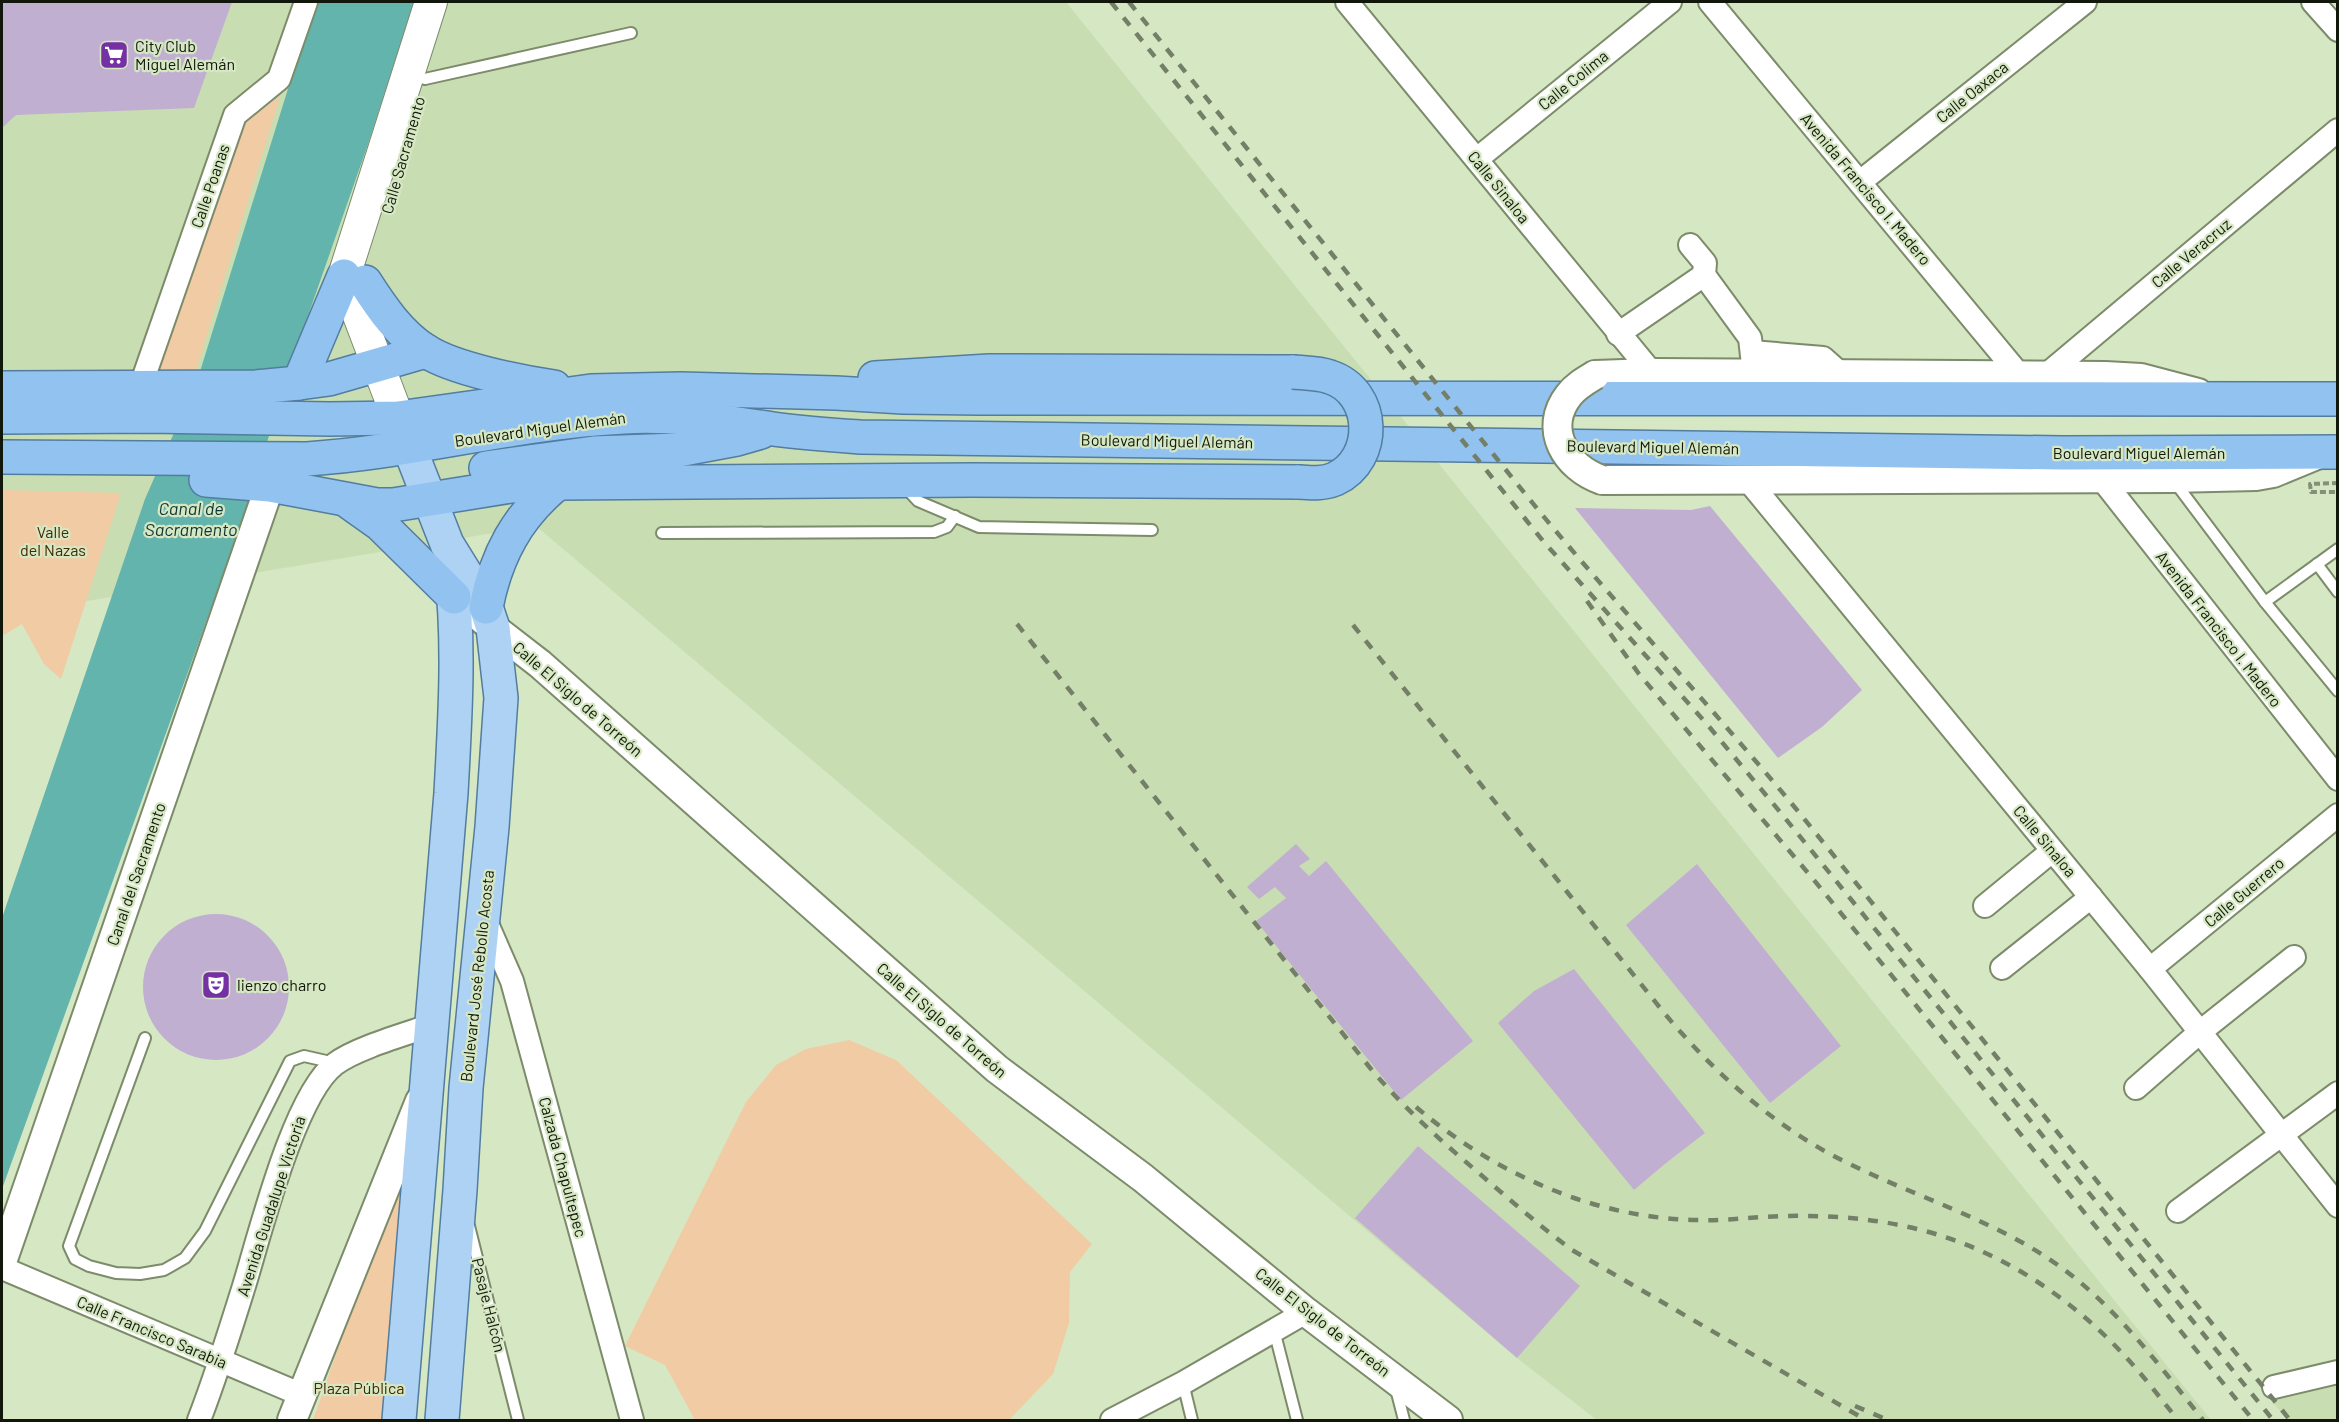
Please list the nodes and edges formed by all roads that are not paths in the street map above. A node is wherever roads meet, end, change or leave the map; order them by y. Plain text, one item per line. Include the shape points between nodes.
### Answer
1 (306, 2) edge
2 (431, 2) edge
3 (452, 2) edge
4 (1347, 2) edge
5 (1670, 2) edge
6 (1710, 2) edge
7 (2085, 2) edge
8 (2313, 2) edge
9 (2337, 30) edge
10 (631, 33) dead end
11 (416, 76) junction
12 (2337, 130) edge
13 (1477, 159) junction
14 (1860, 182) junction
15 (1690, 245) dead end
16 (1704, 275) junction
17 (355, 289) junction
18 (1618, 334) junction
19 (426, 351) junction
20 (1753, 363) junction
21 (377, 366) junction
22 (1652, 373) junction
23 (2033, 376) junction
24 (299, 383) junction
25 (2, 388) edge
26 (764, 390) junction
27 (591, 391) junction
28 (949, 398) junction
29 (2337, 399) edge
30 (2229, 401) junction
31 (144, 402) junction
32 (259, 402) junction
33 (2, 417) edge
34 (398, 418) junction
35 (771, 429) junction
36 (978, 438) junction
37 (410, 448) junction
38 (2330, 452) edge
39 (594, 453) junction
40 (49, 456) junction
41 (2, 457) edge
42 (632, 463) dead end
43 (860, 469) dead end
44 (235, 470) junction
45 (2, 471) edge
46 (2101, 478) junction
47 (2172, 478) junction
48 (1747, 479) junction
49 (900, 481) junction
50 (558, 483) junction
51 (270, 485) junction
52 (426, 490) junction
53 (347, 501) junction
54 (955, 516) junction
55 (1152, 530) dead end
56 (662, 533) dead end
57 (447, 544) junction
58 (2337, 549) edge
59 (2317, 564) junction
60 (2337, 592) edge
61 (454, 597) junction
62 (2265, 602) junction
63 (490, 618) junction
64 (2337, 691) edge
65 (2337, 779) edge
66 (495, 791) junction
67 (451, 793) junction
68 (2337, 815) edge
69 (2052, 851) junction
70 (2091, 897) junction
71 (1985, 906) dead end
72 (484, 916) junction
73 (2294, 957) dead end
74 (2002, 968) dead end
75 (2150, 969) junction
76 (432, 1025) junction
77 (2200, 1032) junction
78 (145, 1038) dead end
79 (335, 1063) junction
80 (426, 1088) junction
81 (2136, 1088) dead end
82 (2337, 1093) edge
83 (2280, 1134) junction
84 (460, 1190) junction
85 (2337, 1206) edge
86 (2178, 1211) dead end
87 (2, 1262) edge
88 (2, 1268) edge
89 (1306, 1312) junction
90 (1274, 1330) junction
91 (221, 1361) junction
92 (2337, 1372) edge
93 (1393, 1376) junction
94 (1183, 1383) junction
95 (2274, 1387) dead end
96 (297, 1408) edge
97 (199, 1420) edge
98 (399, 1420) edge
99 (442, 1420) edge
100 (518, 1420) edge
101 (632, 1420) edge
102 (1112, 1420) edge
103 (1192, 1420) edge
104 (1297, 1420) edge
105 (1404, 1420) edge
106 (1448, 1420) edge

1 - 31 street, Calle Poanas via 279,79 235,115
2 - 11 main road, Calle Sacramento
3 - 11 main road, Calle Sacramento
4 - 13 street, Calle Sinaloa
5 - 13 street, Calle Colima
6 - 14 street, Avenida Francisco I. Madero
7 - 14 street, Calle Oaxaca
8 - 9 street
10 - 11 lane
11 - 17 main road, Calle Sacramento
12 - 23 street, Calle Veracruz
13 - 18 street, Calle Sinaloa
14 - 23 street, Avenida Francisco I. Madero
15 - 16 street via 1705,263
16 - 18 street
16 - 20 street via 1750,339
17 - 19 highway
17 - 21 main road
17 - 24 highway
18 - 22 street, Calle Sinaloa
19 - 21 highway
19 - 27 highway via 504,377
20 - 22 street
20 - 23 street via 1842,375
21 - 24 highway
21 - 34 main road
22 - 48 street, bridge via 1595,375 1567,396 1558,425 1566,455 1575,466 1602,480
23 - 30 street via 2141,378
24 - 32 highway
25 - 31 highway
26 - 27 highway, Boulevard Miguel Alemán
26 - 28 highway, Boulevard Miguel Alemán
26 - 49 highway, bridge via 989,371 1293,372 1331,377 1347,386 1366,417 1361,454 1350,469 1317,484
27 - 34 highway, Boulevard Miguel Alemán
28 - 30 highway, Boulevard Miguel Alemán
28 - 35 highway via 866,409
29 - 30 highway, Boulevard Miguel Alemán
31 - 32 highway, Boulevard Miguel Alemán
31 - 32 highway via 196,387
31 - 33 highway, Boulevard Miguel Alemán
32 - 34 highway, Boulevard Miguel Alemán via 330,419
34 - 37 main road, Boulevard José Rebollo Acosta
35 - 36 highway, Boulevard Miguel Alemán via 860,437
35 - 37 highway, Boulevard Miguel Alemán via 693,418 625,416
35 - 39 highway via 702,447 653,453
36 - 38 highway, Boulevard Miguel Alemán via 2062,453
36 - 49 highway
37 - 44 highway, Boulevard Miguel Alemán
37 - 52 main road, Boulevard José Rebollo Acosta
38 - 47 street via 2256,476
39 - 42 lane
39 - 52 highway via 462,472
40 - 41 highway, Boulevard Miguel Alemán
40 - 44 highway, Boulevard Miguel Alemán via 93,456 153,468
40 - 45 street
43 - 49 lane
44 - 51 highway
46 - 47 street
46 - 48 street
46 - 65 street, Avenida Francisco I. Madero
47 - 62 lane
48 - 69 street, Calle Sinaloa
49 - 50 highway
49 - 54 lane via 918,501
50 - 52 highway
50 - 63 highway via 531,507 510,537 491,582
51 - 53 highway
51 - 87 street, Canal del Sacramento
52 - 53 highway via 377,506
52 - 57 main road, Boulevard José Rebollo Acosta
53 - 61 highway via 380,524
54 - 55 lane via 980,527
54 - 56 lane via 947,527 934,532
57 - 61 main road, Boulevard José Rebollo Acosta
57 - 63 main road, Boulevard José Rebollo Acosta
58 - 59 lane
59 - 60 lane
59 - 62 lane
61 - 63 street, Calle El Siglo de Torreón
61 - 67 main road, Boulevard José Rebollo Acosta via 456,706
62 - 64 lane
63 - 66 main road, Boulevard José Rebollo Acosta via 501,698
63 - 89 street, Calle El Siglo de Torreón via 997,1069 1143,1178
66 - 67 main road
66 - 72 main road, Boulevard José Rebollo Acosta
67 - 76 main road, Boulevard José Rebollo Acosta
68 - 75 street, Calle Guerrero
69 - 70 street, Calle Sinaloa
69 - 71 street
70 - 74 street
70 - 75 street, Calle Sinaloa
72 - 84 main road, Boulevard José Rebollo Acosta
72 - 101 street, Calzada Chapultepec via 512,981
73 - 77 street
75 - 77 street, Calle Sinaloa
76 - 79 street, Avenida Guadalupe Victoria
76 - 80 main road, Boulevard José Rebollo Acosta
77 - 81 street
77 - 83 street, Calle Sinaloa
78 - 79 lane via 69,1246 75,1259 116,1274 164,1270 185,1258 205,1231 290,1061 304,1056
79 - 91 street, Avenida Guadalupe Victoria via 308,1098 295,1130
80 - 96 street
80 - 98 main road, Boulevard José Rebollo Acosta
82 - 83 street
83 - 85 street, Calle Sinaloa
83 - 86 street
84 - 99 main road, Boulevard José Rebollo Acosta
84 - 100 lane, Pasaje Halcón
88 - 91 street, Calle Francisco Sarabia
89 - 90 street
89 - 93 street, Calle El Siglo de Torreón
90 - 94 street
90 - 104 lane
91 - 96 street, Calle Francisco Sarabia
91 - 97 street, Avenida Guadalupe Victoria
92 - 95 street
93 - 105 lane
93 - 106 street, Calle El Siglo de Torreón
94 - 102 street
94 - 103 lane

